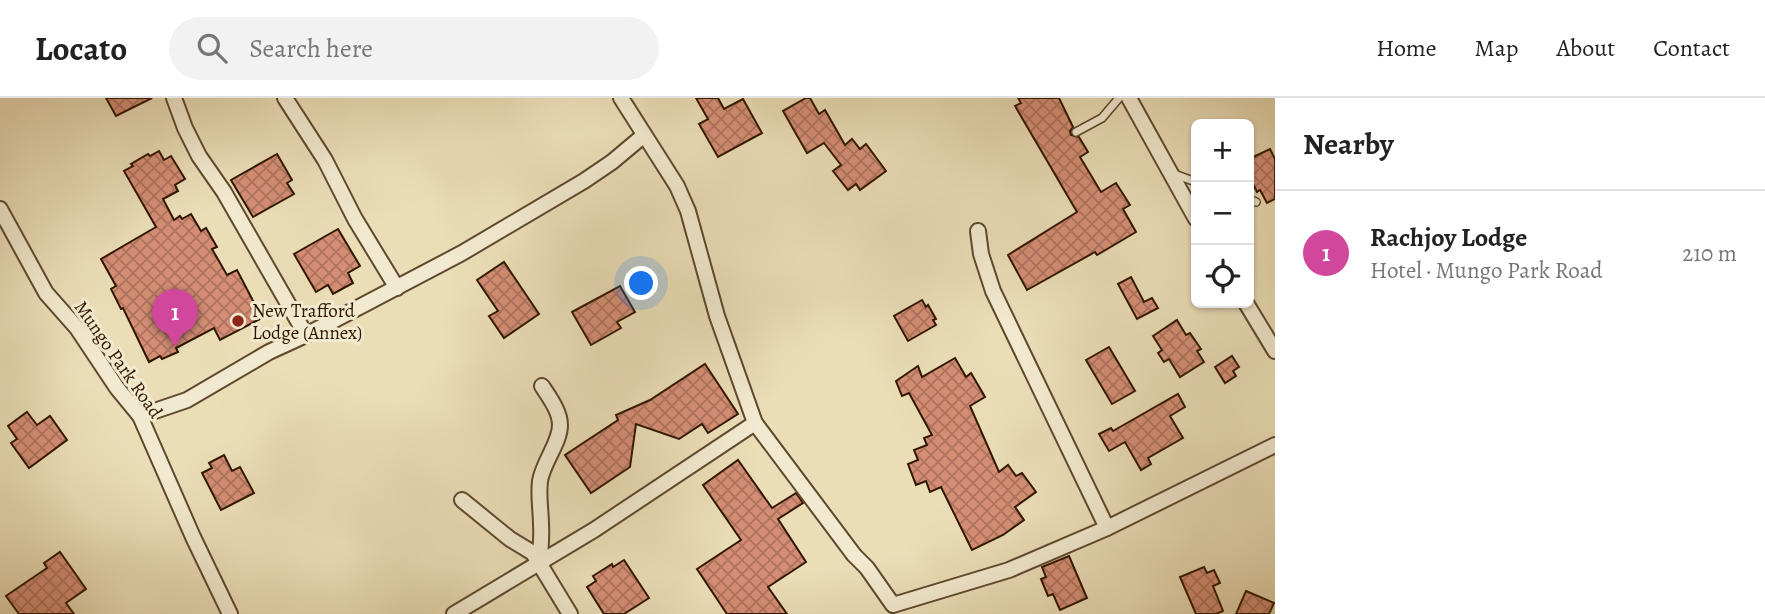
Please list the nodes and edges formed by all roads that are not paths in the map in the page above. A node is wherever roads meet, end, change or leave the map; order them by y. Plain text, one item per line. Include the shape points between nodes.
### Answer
1 (174, 98) edge
2 (285, 98) edge
3 (621, 98) edge
4 (1119, 98) edge
5 (1129, 98) edge
6 (1076, 132) dead end
7 (643, 136) junction
8 (1170, 173) junction
9 (1191, 179) edge
10 (0, 209) edge
11 (1191, 210) edge
12 (978, 231) dead end
13 (397, 288) junction
14 (1249, 308) edge
15 (306, 335) junction
16 (1275, 351) edge
17 (542, 386) dead end
18 (140, 416) junction
19 (755, 424) junction
20 (1275, 445) edge
21 (462, 500) dead end
22 (1107, 528) junction
23 (540, 563) junction
24 (896, 609) edge
25 (459, 613) edge
26 (230, 614) edge
27 (570, 614) edge

1 - 15 street via 199,156
2 - 13 street
3 - 7 street
4 - 6 lane via 1102,118
5 - 8 street
7 - 13 street via 584,181
7 - 19 street via 688,211 716,316
8 - 9 lane
8 - 11 street
10 - 18 street, Mungo Park Road via 46,293
12 - 22 street via 993,291
13 - 15 street
14 - 16 street
15 - 18 street via 187,400
17 - 23 street via 561,426 540,481
18 - 26 street, Mungo Park Road
19 - 23 street
19 - 24 street
20 - 22 street
21 - 23 street
22 - 24 street via 1009,570
23 - 25 street
23 - 27 street

